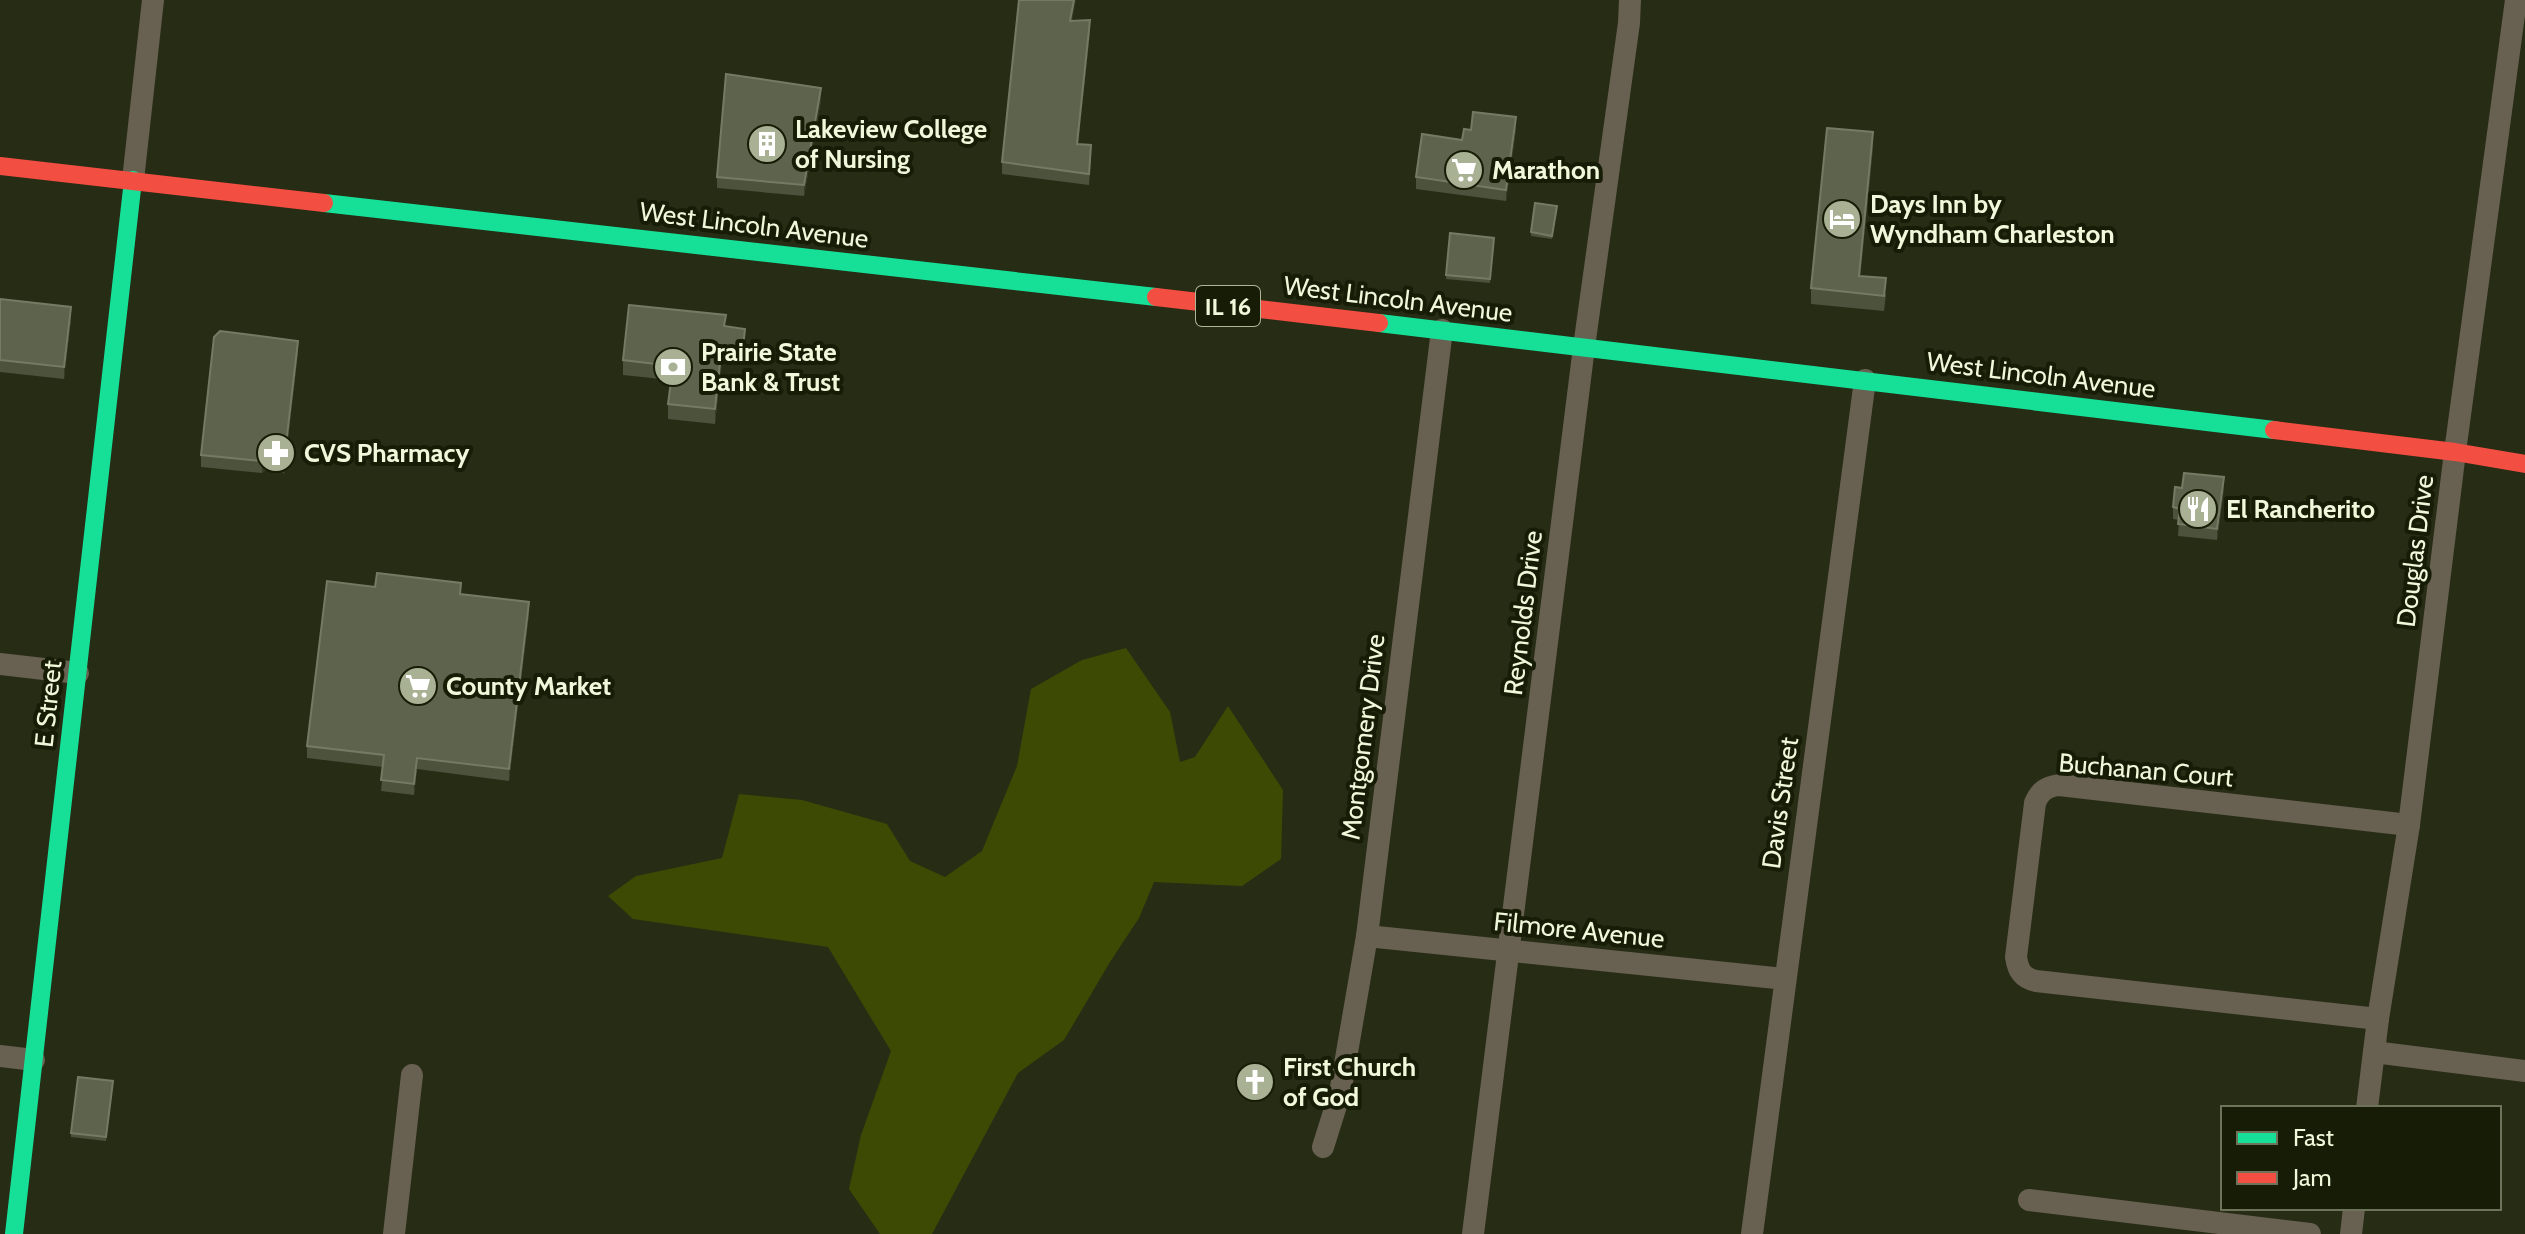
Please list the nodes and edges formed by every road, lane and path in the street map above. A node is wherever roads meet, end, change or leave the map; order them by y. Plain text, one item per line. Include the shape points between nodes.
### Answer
1 (153, 0) edge
2 (1630, 0) edge
3 (2516, 0) edge
4 (0, 166) edge
5 (133, 180) junction
6 (1442, 330) junction
7 (1584, 347) junction
8 (1865, 380) junction
9 (2455, 452) junction
10 (2525, 453) edge
11 (2525, 464) edge
12 (0, 664) edge
13 (78, 673) junction
14 (2409, 825) junction
15 (1367, 936) junction
16 (1509, 951) junction
17 (1785, 979) junction
18 (2378, 1019) junction
19 (2374, 1052) junction
20 (0, 1056) edge
21 (34, 1060) junction
22 (2525, 1071) edge
23 (412, 1075) dead end
24 (2367, 1106) edge
25 (1323, 1147) dead end
26 (2029, 1200) dead end
27 (2354, 1210) edge
28 (14, 1234) edge
29 (394, 1234) edge
30 (1473, 1234) edge
31 (1752, 1234) edge
32 (2310, 1234) edge
33 (2351, 1234) edge

1 - 5 street
2 - 7 street, Reynolds Drive
3 - 9 street, Douglas Drive
4 - 5 main road, West Lincoln Avenue / IL 16
5 - 6 main road, West Lincoln Avenue / IL 16
5 - 13 main road, E Street
6 - 7 main road, West Lincoln Avenue / IL 16
6 - 15 street, Montgomery Drive
7 - 8 main road, West Lincoln Avenue / IL 16
7 - 16 street, Reynolds Drive
8 - 9 main road, West Lincoln Avenue / IL 16
8 - 17 street, Davis Street
9 - 10 main road, IL 16
9 - 11 main road, IL 16
9 - 14 street, Douglas Drive
12 - 13 street
13 - 21 main road, E Street
14 - 18 street, Douglas Drive
14 - 18 street, Buchanan Court via 2059,785 2048,786 2035,803 2016,957 2024,977
15 - 16 street, Filmore Avenue
15 - 25 street, Montgomery Drive via 1340,1093
16 - 17 street, Filmore Avenue
16 - 30 street, Reynolds Drive
17 - 31 street, Davis Street
18 - 19 street, Douglas Drive
19 - 22 street
19 - 24 street, Douglas Drive
20 - 21 street
21 - 28 main road, E Street
23 - 29 street
26 - 32 street
27 - 33 street

